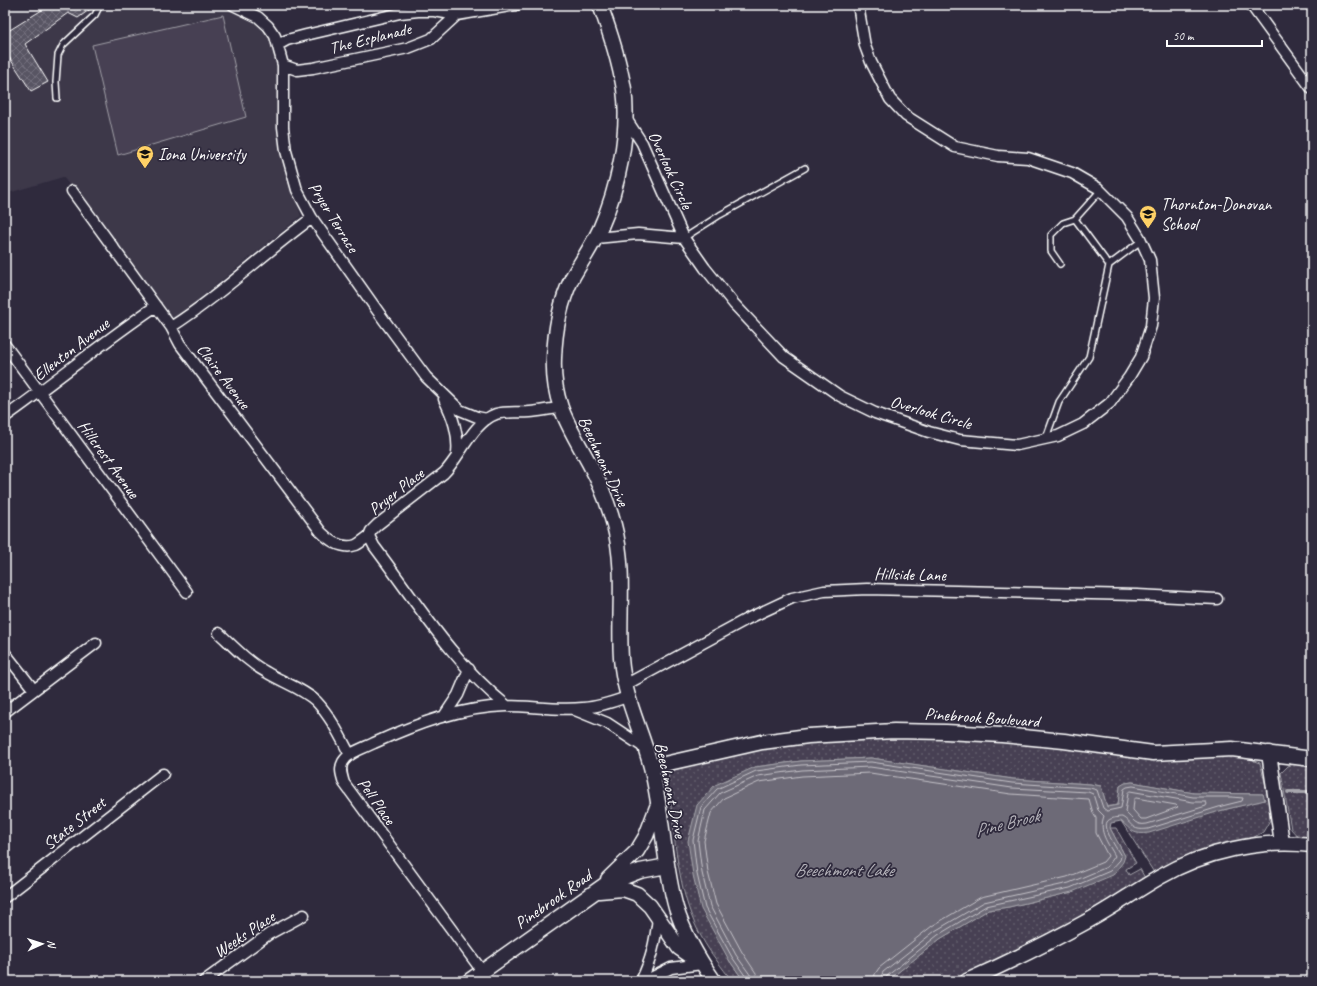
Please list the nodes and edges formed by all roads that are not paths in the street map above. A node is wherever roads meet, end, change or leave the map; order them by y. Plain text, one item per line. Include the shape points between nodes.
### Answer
1 (100, 5) edge
2 (233, 5) edge
3 (452, 5) edge
4 (516, 5) edge
5 (600, 5) edge
6 (858, 5) edge
7 (1251, 5) edge
8 (457, 15) junction
9 (278, 45) junction
10 (283, 65) junction
11 (1312, 89) edge
12 (57, 98) dead end
13 (625, 117) junction
14 (805, 168) dead end
15 (1101, 190) junction
16 (72, 191) dead end
17 (312, 218) junction
18 (1075, 219) junction
19 (596, 238) junction
20 (684, 238) junction
21 (1141, 241) junction
22 (1060, 264) dead end
23 (1109, 265) junction
24 (156, 306) junction
25 (171, 327) junction
26 (5, 345) edge
27 (440, 392) junction
28 (40, 393) junction
29 (560, 408) junction
30 (5, 418) edge
31 (487, 419) junction
32 (1046, 438) junction
33 (457, 456) junction
34 (369, 536) junction
35 (187, 592) dead end
36 (1217, 599) dead end
37 (219, 633) dead end
38 (96, 643) dead end
39 (5, 653) edge
40 (469, 669) junction
41 (34, 690) junction
42 (626, 691) junction
43 (507, 706) junction
44 (572, 709) junction
45 (5, 712) edge
46 (444, 716) junction
47 (646, 748) junction
48 (1269, 753) junction
49 (350, 755) junction
50 (1312, 758) edge
51 (651, 768) junction
52 (163, 774) dead end
53 (658, 804) junction
54 (1282, 843) junction
55 (1312, 845) edge
56 (667, 866) junction
57 (597, 890) junction
58 (5, 897) edge
59 (304, 915) dead end
60 (658, 918) junction
61 (702, 964) junction
62 (482, 972) junction
63 (204, 981) edge
64 (469, 981) edge
65 (641, 981) edge
66 (645, 981) edge
67 (714, 981) edge
68 (967, 981) edge

1 - 12 lane via 95,15 62,45 58,56
2 - 9 street, Pryer Terrace via 258,17 268,26
3 - 8 lane
4 - 8 street, The Esplanade
5 - 13 street, Beechmont Drive via 621,75
6 - 15 street, Overlook Circle via 865,46 890,99 906,116 955,146 998,156 1028,158 1072,173
7 - 11 street
8 - 9 street, The Esplanade via 434,11 400,13 292,38
8 - 10 street, The Esplanade via 431,39 408,48 313,68 297,70
9 - 10 street, Pryer Terrace
10 - 17 street, Pryer Terrace via 283,128 286,151 297,190
13 - 19 street, Beechmont Drive via 624,142 615,188
13 - 20 street, Overlook Circle via 642,143
14 - 20 lane
15 - 18 lane
15 - 21 street, Overlook Circle via 1127,217
16 - 24 street, Claire Avenue
17 - 25 street via 195,312
17 - 27 street, Pryer Terrace via 410,356
18 - 22 lane via 1062,224 1051,235 1051,251
18 - 23 lane
19 - 20 street, Overlook Circle via 638,234
19 - 29 street, Beechmont Drive via 569,286 559,315 554,367 555,388
20 - 32 street, Overlook Circle via 734,304 784,357 840,396 876,413 960,440 1017,445
21 - 23 lane
21 - 32 street, Overlook Circle via 1150,260 1154,298 1151,326 1141,358 1110,403 1083,424 1058,436
23 - 32 lane via 1089,357 1058,402
24 - 25 street, Claire Avenue
24 - 28 street, Ellenton Avenue
25 - 34 street, Claire Avenue via 180,344 321,532 335,543 345,546 355,545
26 - 28 street, Hillcrest Avenue
27 - 31 street, Pryer Terrace via 460,410
27 - 33 street, Pryer Terrace via 454,423 458,440
28 - 30 street, Ellenton Avenue
28 - 35 street, Hillcrest Avenue
29 - 31 street via 497,414
29 - 42 street, Beechmont Drive via 602,490 617,537 621,575 621,658
31 - 33 street, Pryer Place
33 - 34 street, Pryer Place via 444,473 377,525
34 - 40 street, Pryer Place via 419,609
36 - 42 street, Hillside Lane via 1130,595 824,591 792,598 747,618
37 - 49 street via 254,664 315,700 329,717
38 - 41 street
39 - 41 street
40 - 43 street, Pryer Place
40 - 46 street via 458,695
41 - 45 street
42 - 44 street via 592,707
42 - 47 street, Beechmont Drive
43 - 44 street
43 - 46 street via 475,709
44 - 47 street via 607,723
46 - 49 street via 398,732
47 - 51 street, Beechmont Drive
48 - 50 street, Pinebrook Boulevard
48 - 51 street, Pinebrook Boulevard via 1232,749 1165,754 1002,735 894,731 808,736 762,742
48 - 54 street
49 - 62 street, Pell Place via 341,767 344,783
51 - 53 street, Beechmont Drive
52 - 58 street, State Street
53 - 56 street, Beechmont Drive
53 - 57 street via 650,827 637,851
54 - 55 street
54 - 68 street via 1230,850 1179,867 1085,923
56 - 57 street, Pinebrook Road via 630,874 613,880
56 - 61 street, Beechmont Drive via 680,919
57 - 60 street via 623,889 633,892 645,900
57 - 62 street, Pinebrook Road
59 - 63 street, Weeks Place via 269,934
60 - 61 street via 679,948
60 - 65 street via 654,948
61 - 66 street via 671,968
61 - 67 street, Beechmont Drive
62 - 64 street, Pinebrook Road

